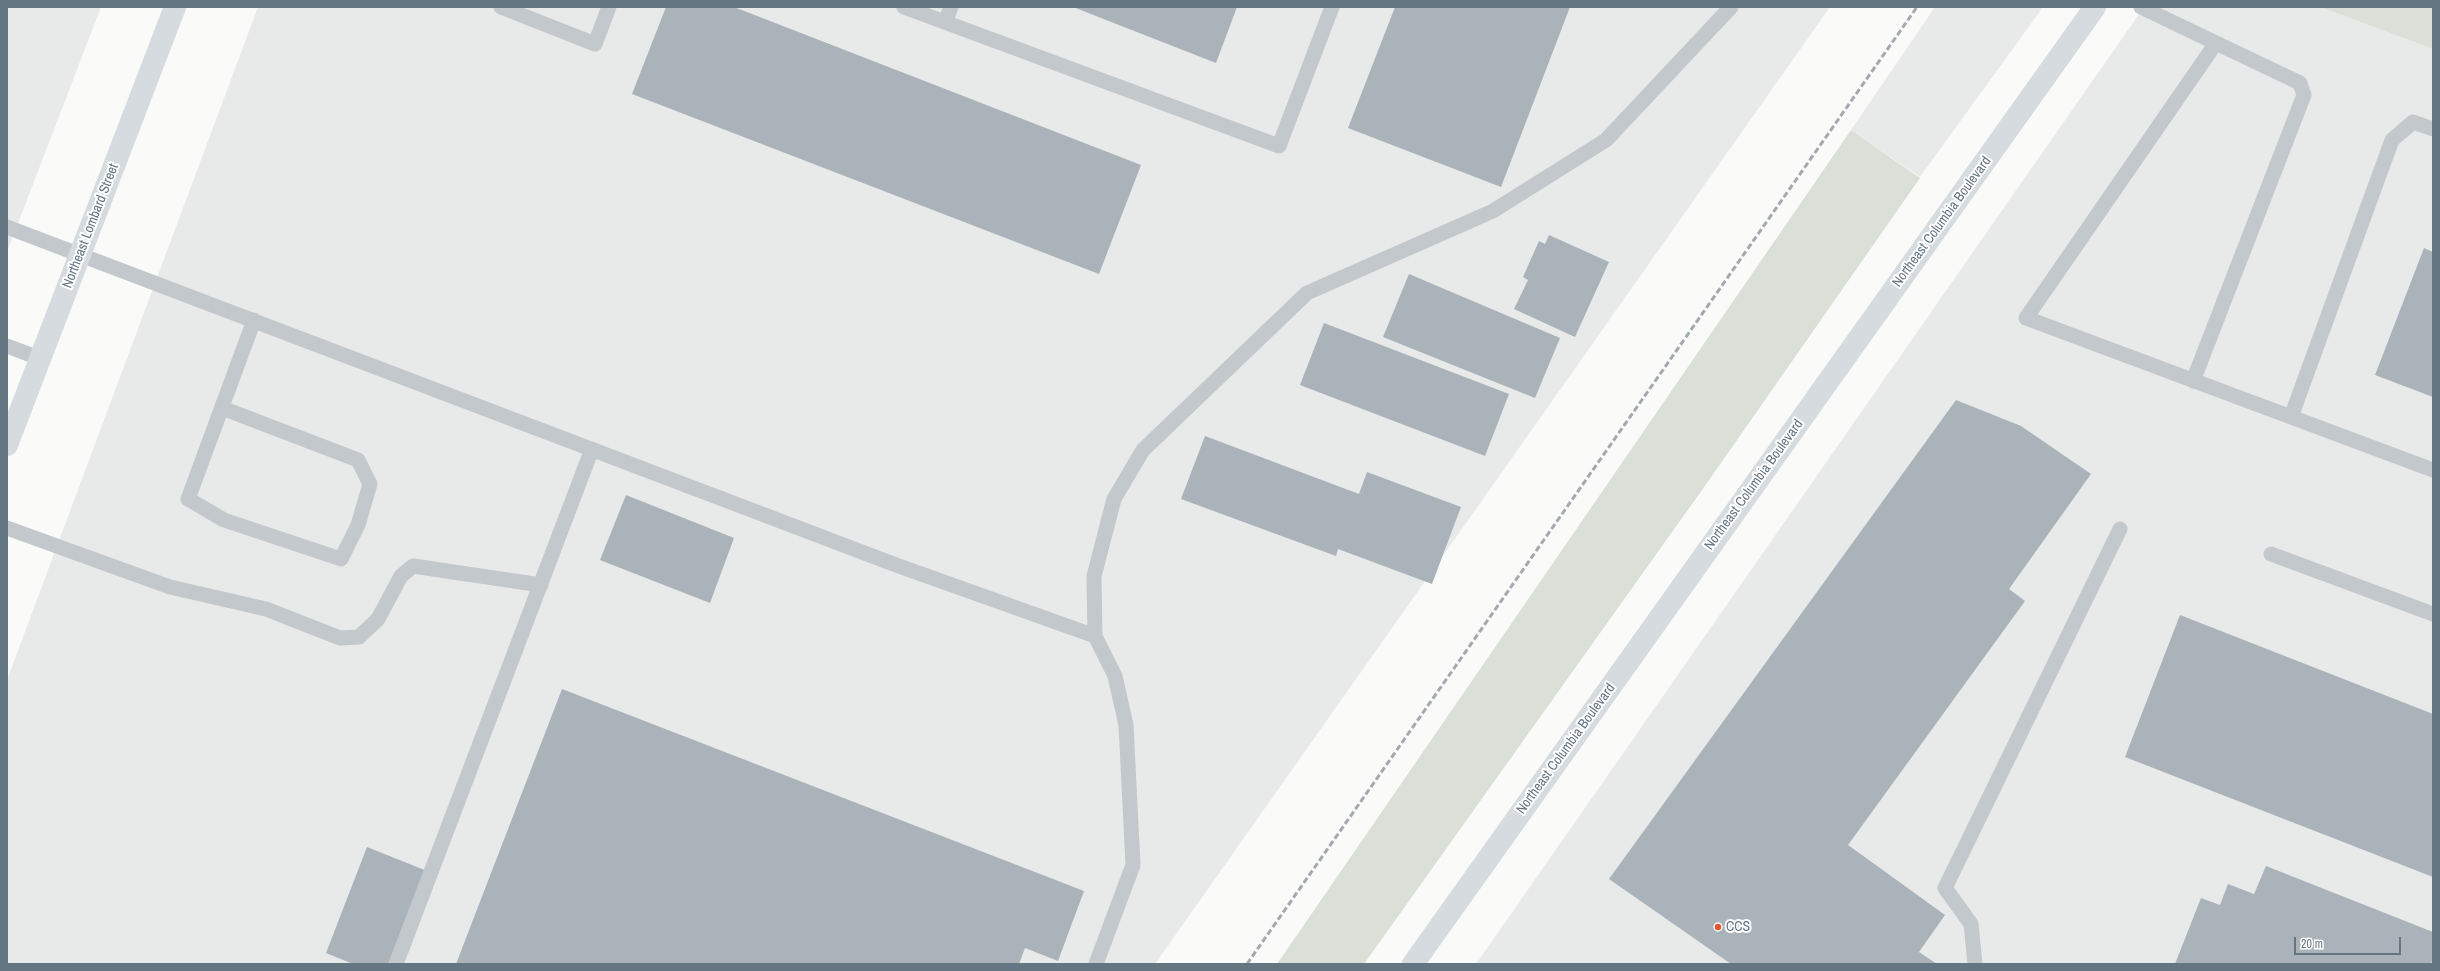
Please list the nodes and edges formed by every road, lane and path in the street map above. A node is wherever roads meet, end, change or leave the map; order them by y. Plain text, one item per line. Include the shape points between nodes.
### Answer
1 (175, 7) edge
2 (500, 7) edge
3 (609, 7) edge
4 (904, 7) edge
5 (951, 7) edge
6 (1332, 7) edge
7 (1731, 7) edge
8 (2095, 7) edge
9 (2141, 7) edge
10 (945, 22) junction
11 (2216, 44) junction
12 (2433, 130) edge
13 (7, 226) edge
14 (80, 254) junction
15 (254, 320) junction
16 (7, 346) edge
17 (39, 358) junction
18 (2193, 381) junction
19 (222, 408) junction
20 (2291, 417) junction
21 (7, 445) edge
22 (592, 449) junction
23 (2433, 470) edge
24 (7, 528) edge
25 (2120, 529) dead end
26 (2271, 554) dead end
27 (541, 585) junction
28 (2433, 614) edge
29 (1095, 636) junction
30 (396, 964) edge
31 (1096, 964) edge
32 (1413, 964) edge
33 (1975, 964) edge

1 - 14 main road, Northeast Lombard Street
2 - 3 lane via 595,44
4 - 10 lane
5 - 10 lane
6 - 10 lane via 1279,146
7 - 29 lane via 1606,140 1493,211 1307,293 1144,450 1114,499 1094,576
8 - 32 main road, Northeast Columbia Boulevard
9 - 11 lane
11 - 18 lane via 2300,83 2304,95
11 - 18 lane via 2026,318
12 - 20 lane via 2413,122 2392,140
13 - 14 lane
14 - 15 lane
14 - 17 main road, Northeast Lombard Street
15 - 19 lane
15 - 22 lane
16 - 17 lane
17 - 21 main road, Northeast Lombard Street
18 - 20 lane
19 - 19 lane via 188,499 224,520 341,559 358,525 370,484 358,460
20 - 23 lane
22 - 27 lane
22 - 29 lane via 896,565
24 - 27 lane via 170,587 266,609 340,638 359,636 378,620 402,576 413,566
25 - 33 lane via 1945,888 1971,924
26 - 28 lane
27 - 30 lane
29 - 31 lane via 1115,676 1126,725 1133,865

